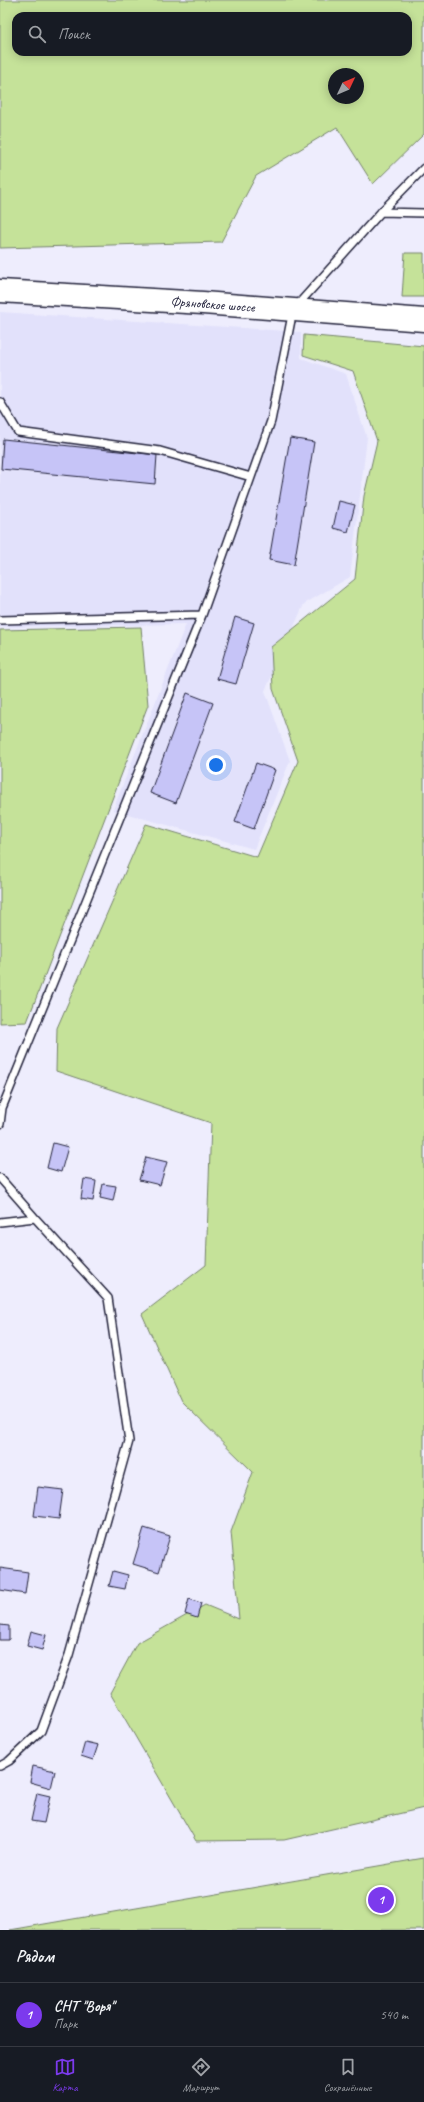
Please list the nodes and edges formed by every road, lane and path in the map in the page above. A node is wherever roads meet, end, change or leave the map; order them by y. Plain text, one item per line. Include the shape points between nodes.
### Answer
1 (424, 168) edge
2 (381, 212) junction
3 (424, 213) edge
4 (0, 291) edge
5 (293, 310) junction
6 (424, 320) edge
7 (0, 402) edge
8 (251, 477) junction
9 (202, 615) junction
10 (0, 620) edge
11 (0, 1124) edge
12 (0, 1178) edge
13 (35, 1218) junction
14 (0, 1222) edge
15 (0, 1766) edge

1 - 2 lane
2 - 3 lane
2 - 5 lane
4 - 5 main road, Фряновское шоссе
5 - 6 main road, Фряновское шоссе
5 - 8 lane via 271,421
7 - 8 lane via 18,432 160,451
8 - 9 lane
9 - 10 lane
9 - 11 lane via 2,1108
12 - 13 lane
13 - 14 lane
13 - 15 lane via 108,1298 129,1441 69,1655 41,1731 9,1761

